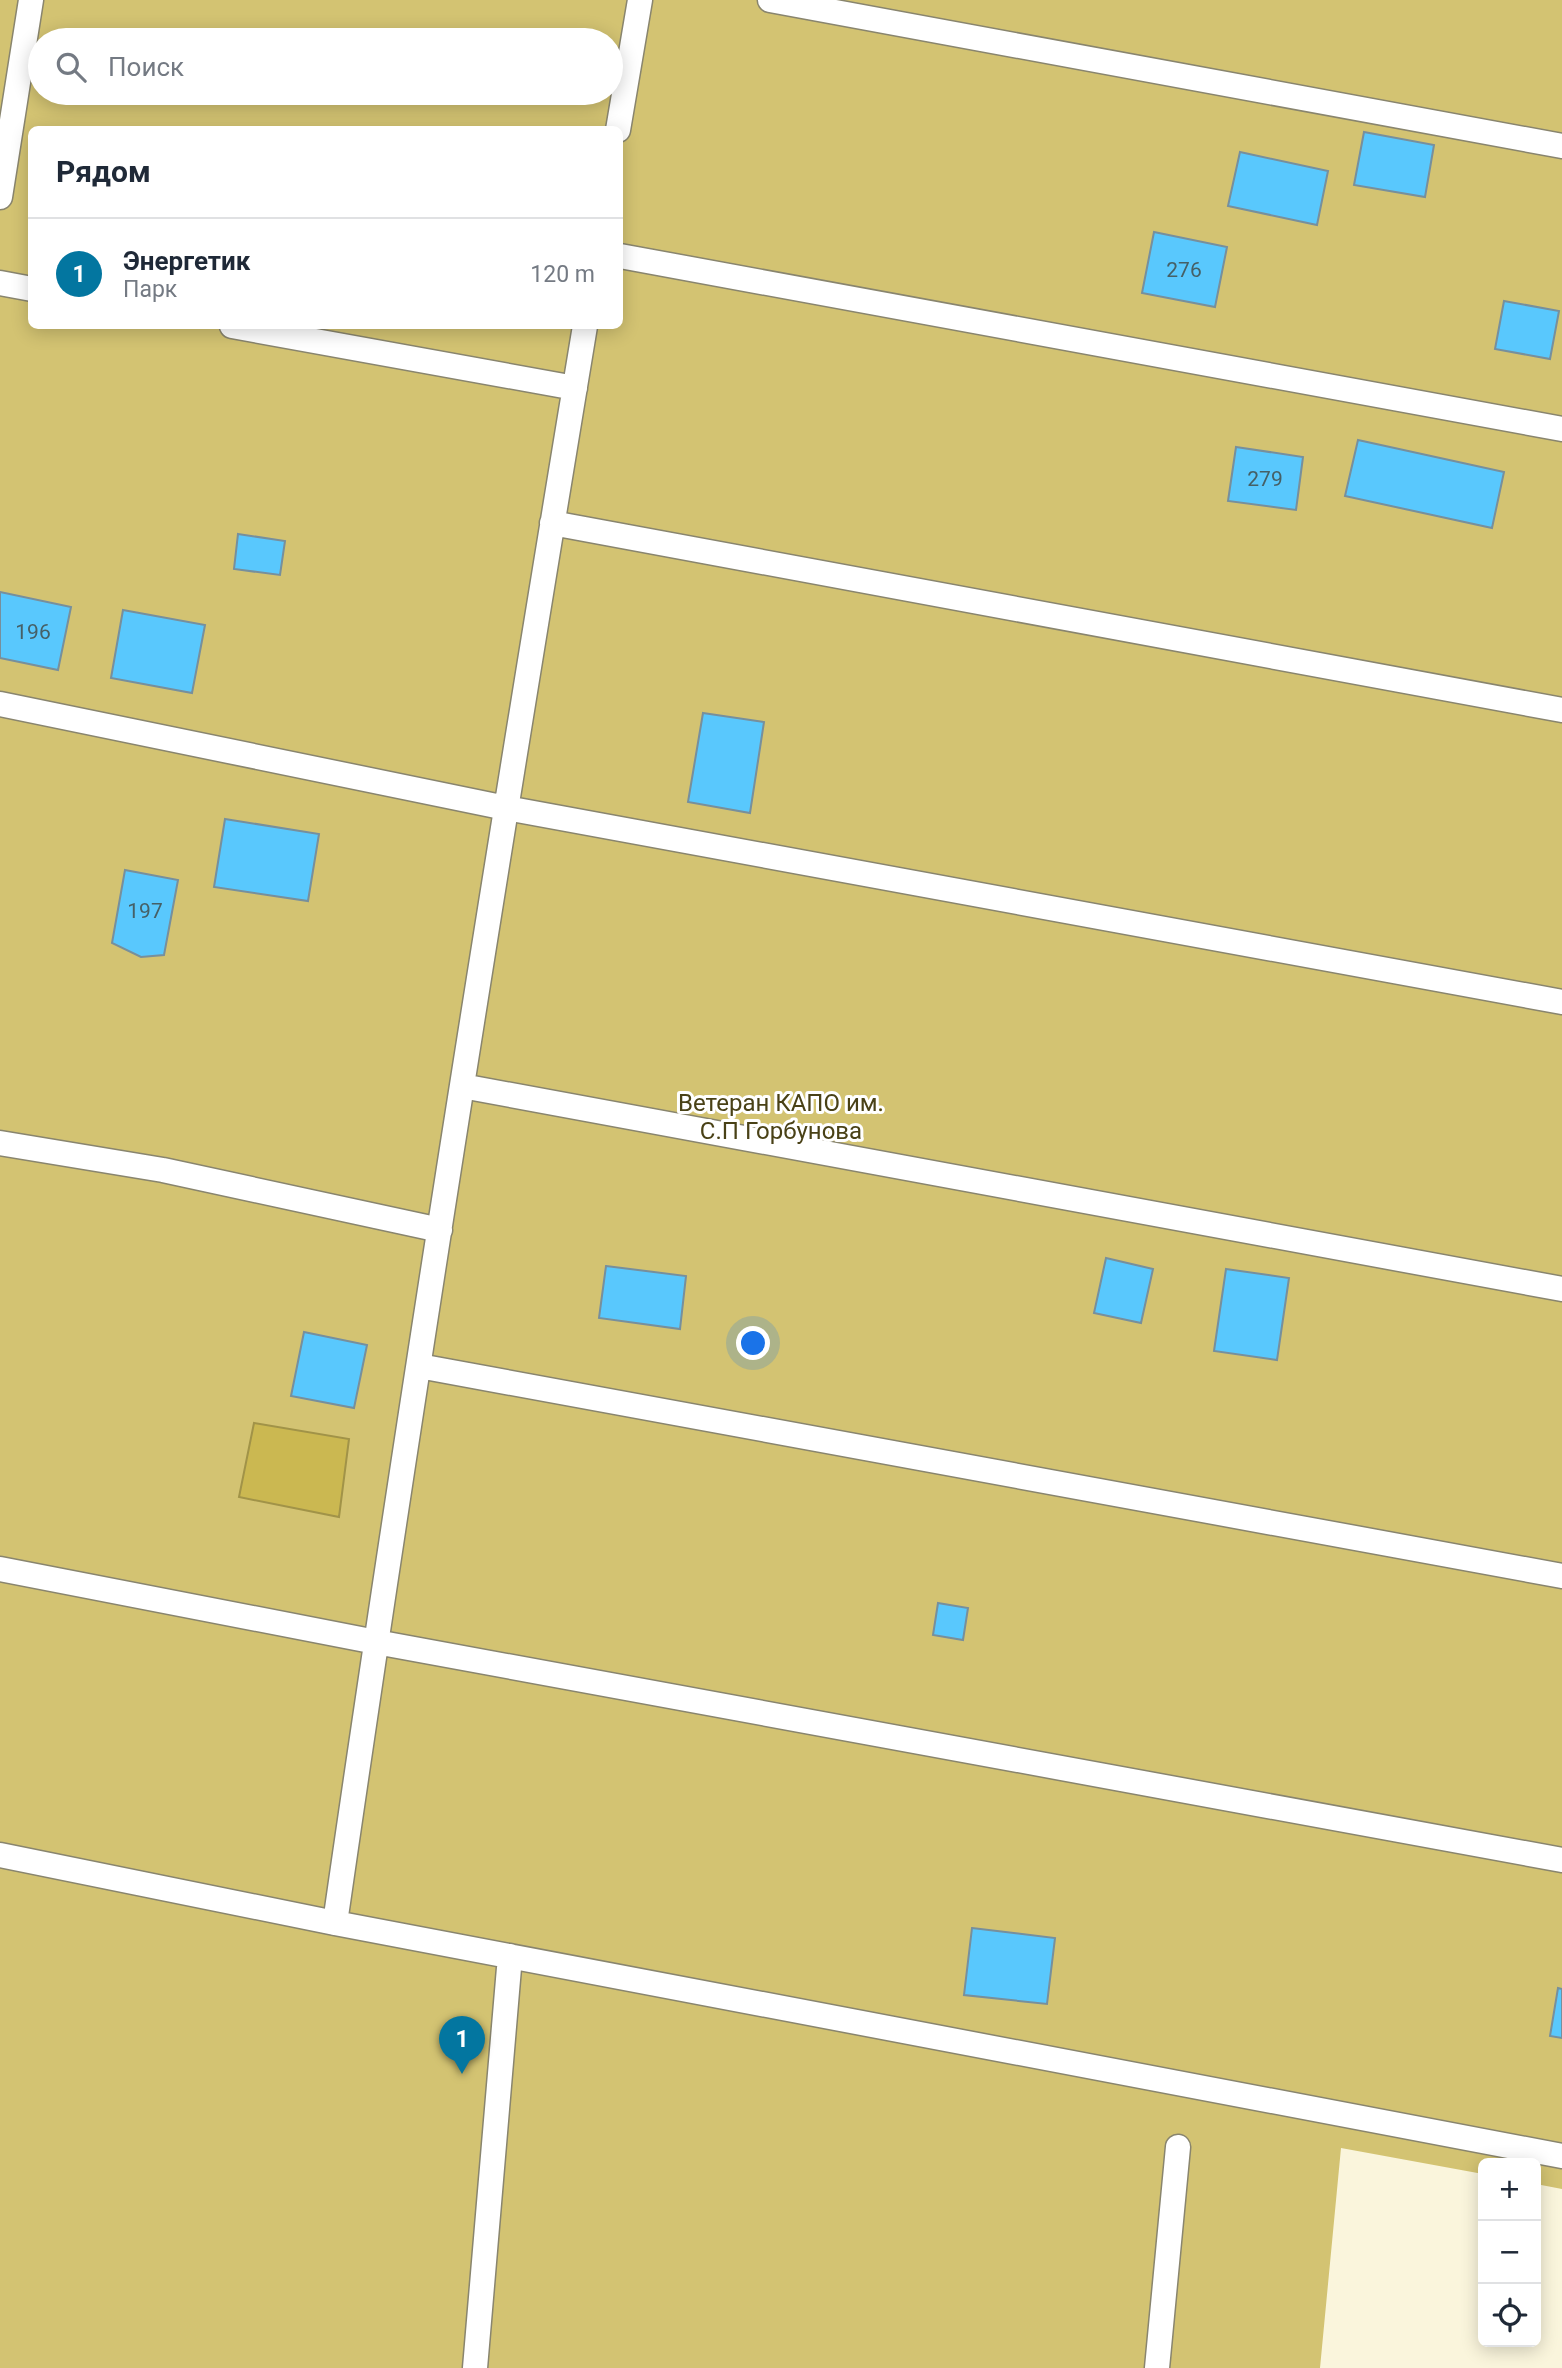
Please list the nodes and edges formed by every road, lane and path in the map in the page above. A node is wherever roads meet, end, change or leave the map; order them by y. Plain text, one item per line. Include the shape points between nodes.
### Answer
1 (31, 0) edge
2 (640, 0) edge
3 (769, 0) edge
4 (623, 100) edge
5 (622, 105) edge
6 (619, 126) edge
7 (1562, 146) edge
8 (0, 197) edge
9 (623, 257) edge
10 (0, 283) edge
11 (28, 288) edge
12 (249, 329) edge
13 (585, 329) edge
14 (575, 388) junction
15 (1562, 429) edge
16 (552, 523) junction
17 (0, 704) edge
18 (1562, 710) edge
19 (506, 808) junction
20 (1562, 1002) edge
21 (462, 1086) junction
22 (0, 1143) edge
23 (440, 1230) junction
24 (1562, 1289) edge
25 (419, 1366) junction
26 (0, 1569) edge
27 (1562, 1576) edge
28 (376, 1642) junction
29 (0, 1855) edge
30 (1562, 1860) edge
31 (335, 1923) junction
32 (510, 1956) junction
33 (1178, 2147) dead end
34 (1562, 2156) edge
35 (475, 2368) edge
36 (1157, 2368) edge

1 - 8 lane
2 - 4 lane
3 - 7 lane
5 - 6 lane
9 - 15 lane
10 - 11 lane
12 - 14 lane
13 - 14 lane
14 - 16 lane
16 - 18 lane
16 - 19 lane
17 - 19 lane
19 - 20 lane
19 - 21 lane
21 - 23 lane
21 - 24 lane
22 - 23 lane via 163,1170
23 - 25 lane
25 - 27 lane
25 - 28 lane
26 - 28 lane
28 - 30 lane
28 - 31 lane
29 - 31 lane
31 - 32 lane
32 - 34 lane
32 - 35 lane
33 - 36 lane

